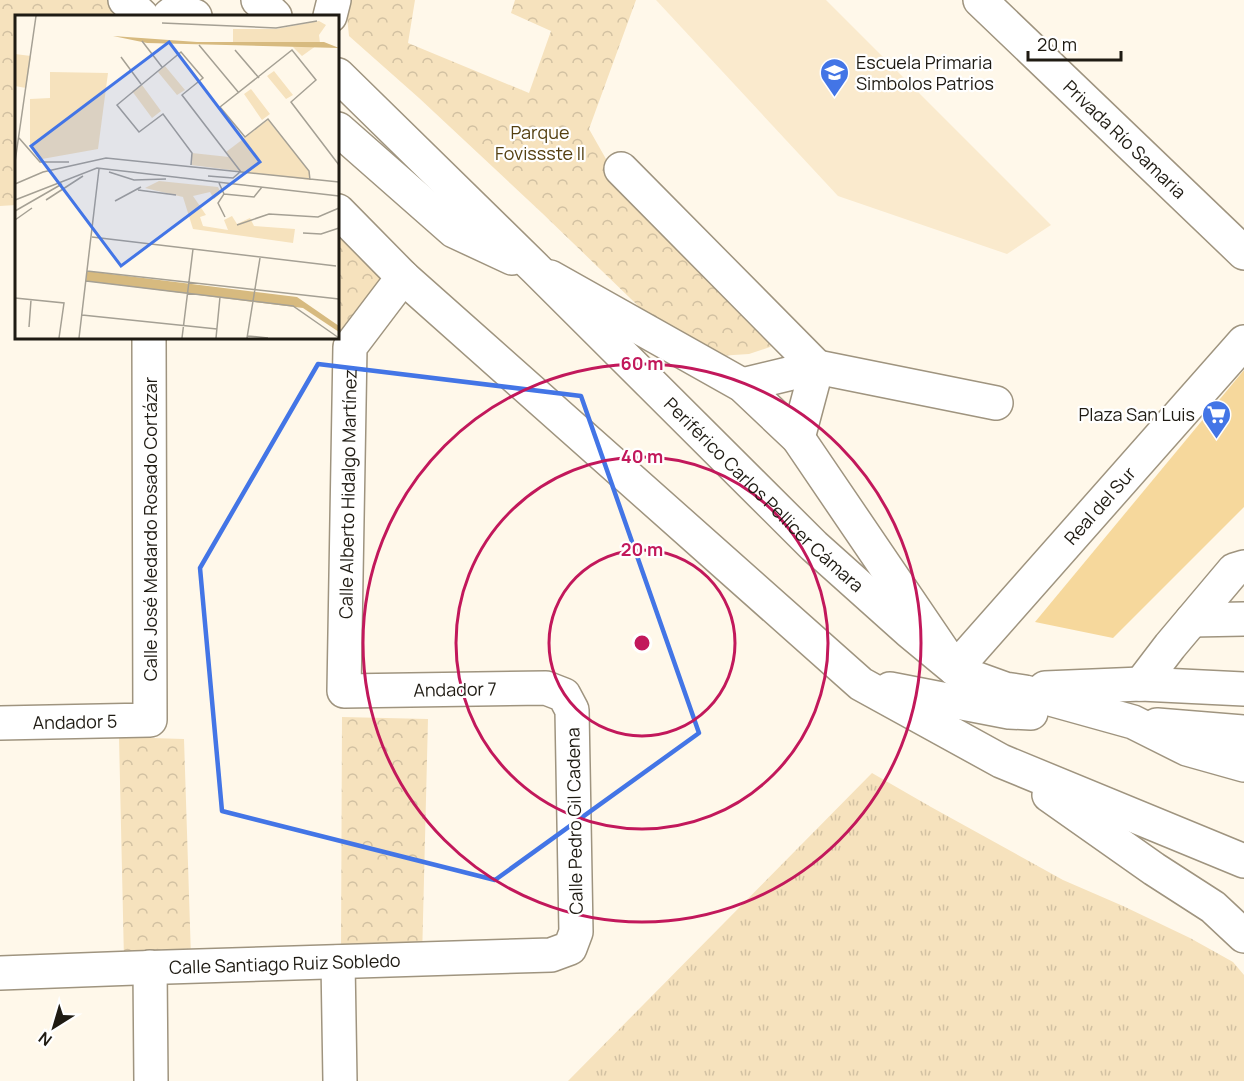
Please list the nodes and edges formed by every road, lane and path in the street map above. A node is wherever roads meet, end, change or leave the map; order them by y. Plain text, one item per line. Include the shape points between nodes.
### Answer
1 (125, 0) edge
2 (258, 0) edge
3 (334, 0) edge
4 (980, 0) edge
5 (141, 15) edge
6 (171, 15) edge
7 (190, 15) edge
8 (274, 15) edge
9 (330, 15) edge
10 (339, 76) edge
11 (339, 130) edge
12 (621, 169) dead end
13 (339, 212) edge
14 (1244, 253) edge
15 (536, 269) junction
16 (404, 277) junction
17 (149, 339) edge
18 (1244, 342) edge
19 (817, 367) junction
20 (742, 385) junction
21 (996, 403) dead end
22 (798, 438) junction
23 (1241, 565) edge
24 (1244, 619) edge
25 (1192, 620) junction
26 (963, 683) junction
27 (861, 684) junction
28 (1141, 684) junction
29 (1005, 689) junction
30 (1244, 689) edge
31 (344, 691) joint
32 (564, 695) joint
33 (150, 720) joint
34 (1133, 722) junction
35 (0, 723) edge
36 (1244, 732) edge
37 (1001, 761) junction
38 (1244, 765) edge
39 (1244, 861) edge
40 (1244, 936) edge
41 (570, 948) joint
42 (338, 962) junction
43 (150, 967) junction
44 (0, 973) edge
45 (151, 1081) edge
46 (340, 1081) edge

1 - 5 street
2 - 8 street
3 - 9 street
4 - 14 street, Privada Río Samaria
6 - 7 street
10 - 15 street, Periférico Carlos Pellicer Cámara
11 - 15 street via 454,231
12 - 19 street
13 - 16 street
15 - 20 street
15 - 26 street, Periférico Carlos Pellicer Cámara via 814,546
16 - 27 street
16 - 31 street, Calle Alberto Hidalgo Martínez via 350,347
17 - 33 street, Calle José Medardo Rosado Cortázar
18 - 26 street, Real del Sur
19 - 20 street
19 - 21 street
19 - 22 street
20 - 22 street
22 - 26 street
23 - 25 street
24 - 25 street
25 - 28 street
26 - 27 street
26 - 29 street, Periférico Carlos Pellicer Cámara
26 - 34 street via 1009,712
27 - 37 street
28 - 29 street
28 - 30 street
29 - 34 street, Periférico Carlos Pellicer Cámara
31 - 32 street, Andador 7 via 546,688
32 - 41 street, Calle Pedro Gil Cadena via 573,722 576,932
33 - 35 street, Andador 5
34 - 36 street
34 - 38 street, Periférico Carlos Pellicer Cámara via 1187,748
37 - 39 street
37 - 40 street via 1213,907
41 - 42 street, Calle Santiago Ruiz Sobledo via 551,955
42 - 43 street, Calle Santiago Ruiz Sobledo
42 - 46 street
43 - 44 street, Calle Santiago Ruiz Sobledo
43 - 45 street

